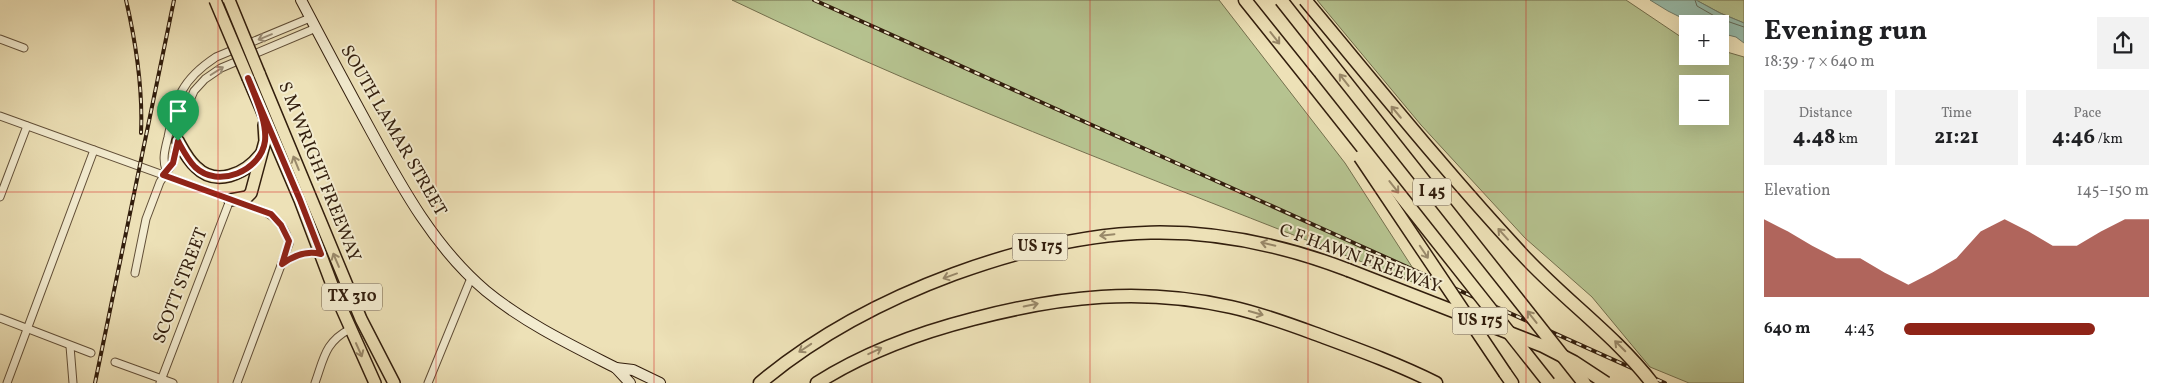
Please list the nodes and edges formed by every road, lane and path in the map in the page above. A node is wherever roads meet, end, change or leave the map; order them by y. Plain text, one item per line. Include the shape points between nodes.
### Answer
1 (216, 0) edge
2 (229, 0) edge
3 (301, 0) edge
4 (1245, 0) edge
5 (1280, 0) edge
6 (1305, 0) edge
7 (310, 18) junction
8 (316, 28) junction
9 (0, 39) edge
10 (24, 48) dead end
11 (248, 78) junction
12 (1309, 80) junction
13 (0, 116) edge
14 (27, 126) junction
15 (178, 141) junction
16 (94, 150) junction
17 (263, 152) junction
18 (164, 173) junction
19 (0, 197) edge
20 (230, 200) junction
21 (321, 254) junction
22 (282, 264) junction
23 (135, 273) dead end
24 (471, 278) junction
25 (0, 318) edge
26 (27, 328) junction
27 (350, 329) junction
28 (70, 346) junction
29 (91, 353) dead end
30 (115, 362) dead end
31 (616, 368) junction
32 (161, 381) edge
33 (6, 382) edge
34 (73, 383) edge
35 (173, 383) edge
36 (237, 383) edge
37 (315, 383) edge
38 (375, 383) edge
39 (394, 383) edge
40 (428, 383) edge
41 (630, 383) edge
42 (660, 383) edge
43 (760, 383) edge
44 (817, 383) edge
45 (1436, 383) edge
46 (1512, 383) edge
47 (1549, 383) edge
48 (1584, 383) edge
49 (1606, 383) edge
50 (1652, 383) edge

1 - 11 main road, S M WRIGHT FREEWAY / TX 310, bridge
39 -> 2 main road, S M WRIGHT FREEWAY / TX 310, bridge via 361,320
3 - 7 main road, SOUTH LAMAR STREET
4 -> 12 highway, I 45
48 -> 5 highway, I 45, bridge
50 -> 6 highway, bridge via 1607,333 1547,281 1521,253 1402,119
7 - 8 main road, SOUTH LAMAR STREET
7 -> 18 street via 216,57 202,66 178,95 163,161
15 -> 8 street via 187,104 205,79 221,68
8 - 24 main road, SOUTH LAMAR STREET via 420,215
9 - 10 street
11 - 17 main road via 265,131
11 - 21 main road, S M WRIGHT FREEWAY / TX 310
12 -> 46 highway, bridge
12 -> 47 highway, I 45, bridge
13 - 14 street
14 - 16 street
14 - 19 street
15 - 17 main road via 196,168 213,176 242,172
15 - 18 street via 173,163
16 - 18 street
16 - 26 street
17 - 20 main road via 251,193 247,197
18 - 20 street
18 - 23 street via 146,220
20 - 22 street via 263,211 277,220 289,241
20 - 32 street, SCOTT STREET
21 - 22 street via 306,253
21 - 27 main road, S M WRIGHT FREEWAY / TX 310
22 - 36 street
24 - 31 main road, SOUTH LAMAR STREET via 529,321
24 - 40 street
25 - 26 street
26 - 28 street
26 - 33 street
27 - 37 street via 329,344
27 -> 38 main road, S M WRIGHT FREEWAY / TX 310
28 - 29 street
28 - 34 street
30 - 32 street
31 - 41 main road, SOUTH LAMAR STREET
31 - 42 main road, SOUTH LAMAR STREET via 633,370
32 - 35 street
49 -> 43 highway, C F HAWN FREEWAY / US 175, bridge via 1543,346 1306,254 1248,240 1168,232 1111,234 1058,242 949,276 893,299 842,326 803,350
44 -> 45 highway via 852,362 898,341 942,327 1040,303 1122,296 1209,303 1267,316 1382,358

